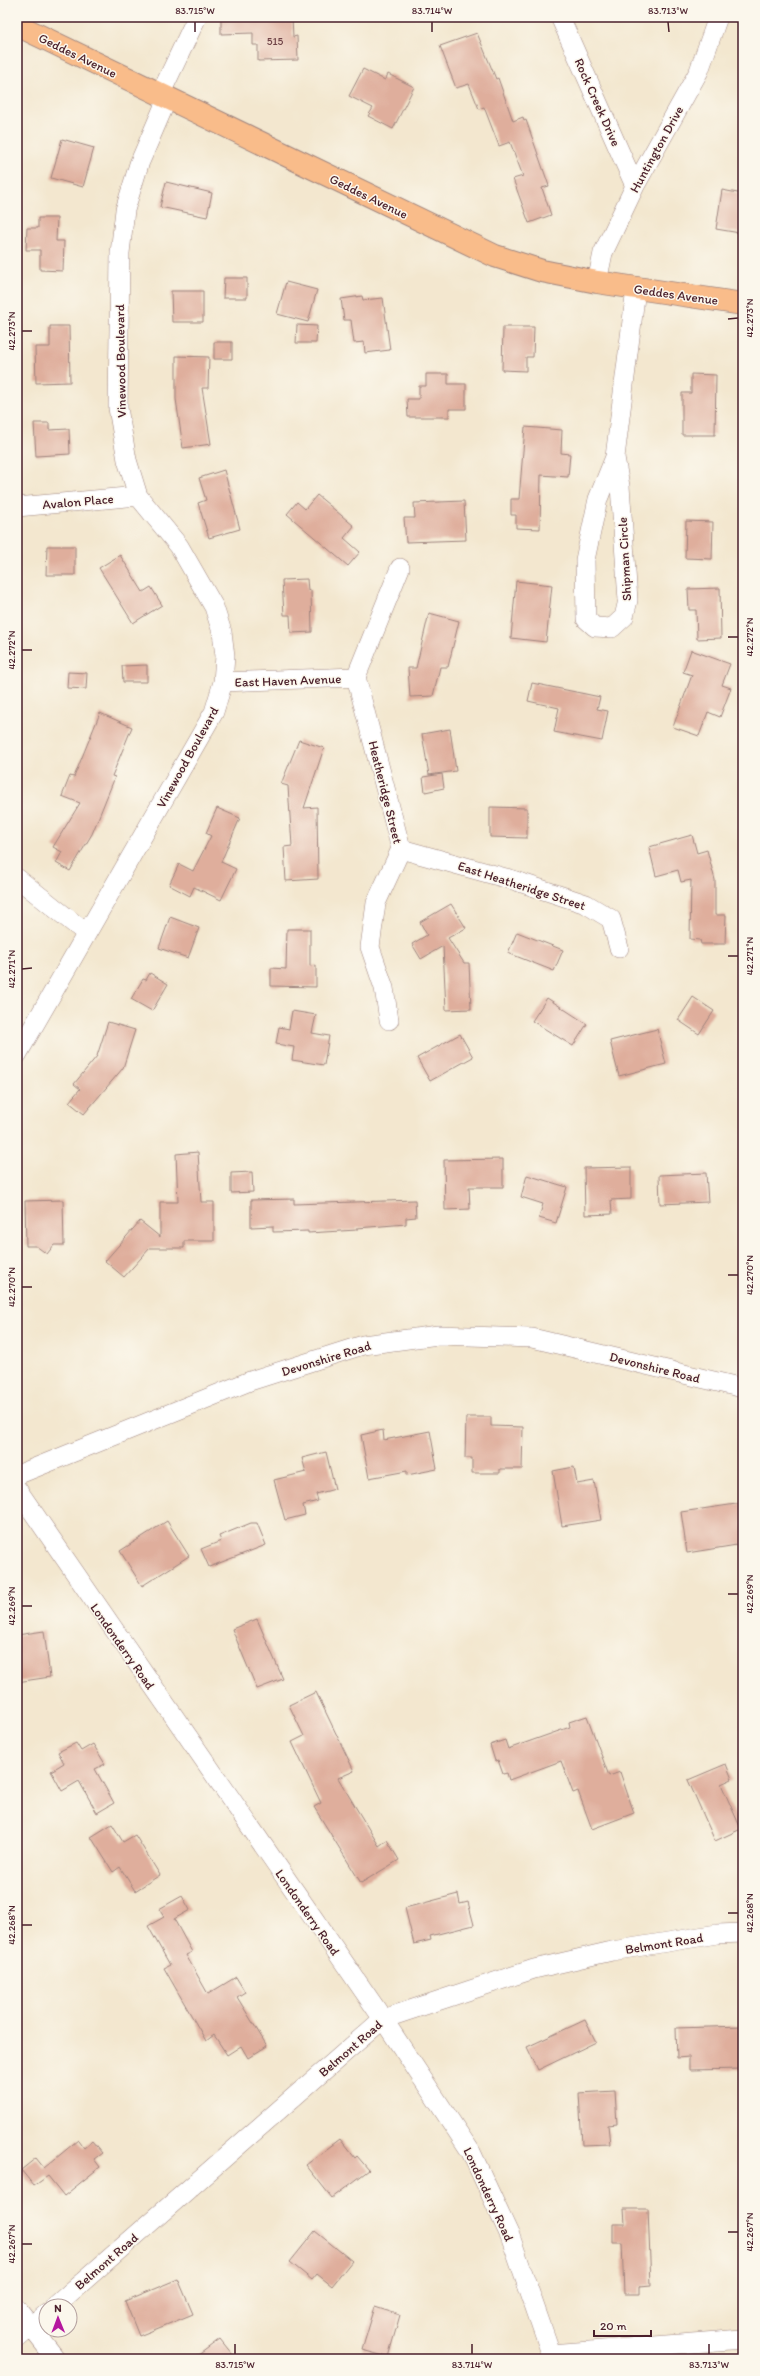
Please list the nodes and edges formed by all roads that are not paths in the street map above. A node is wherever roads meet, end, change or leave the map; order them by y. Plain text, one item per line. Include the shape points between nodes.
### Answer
1 (198, 17) edge
2 (560, 17) edge
3 (718, 17) edge
4 (17, 25) edge
5 (164, 97) junction
6 (635, 186) junction
7 (597, 282) junction
8 (636, 289) junction
9 (743, 304) edge
10 (615, 457) junction
11 (138, 496) junction
12 (17, 507) edge
13 (400, 568) dead end
14 (356, 677) junction
15 (223, 682) junction
16 (401, 849) junction
17 (17, 878) edge
18 (86, 933) junction
19 (619, 948) dead end
20 (389, 1020) dead end
21 (17, 1055) edge
22 (743, 1388) edge
23 (17, 1475) edge
24 (17, 1489) edge
25 (743, 1933) edge
26 (382, 2019) junction
27 (64, 2298) edge
28 (17, 2309) edge
29 (38, 2320) edge
30 (38, 2321) edge
31 (47, 2338) edge
32 (17, 2339) edge
33 (743, 2339) edge
34 (552, 2357) edge
35 (56, 2359) edge

1 - 5 street, Vinewood Boulevard
2 - 6 street, Rock Creek Drive
3 - 6 street, Huntington Drive via 699,71
4 - 5 main road, Geddes Avenue
5 - 7 main road, Geddes Avenue via 495,256 542,271
5 - 11 street, Vinewood Boulevard via 125,210 120,253 118,408 127,460
6 - 7 street, Huntington Drive via 603,252
7 - 8 main road, Geddes Avenue
8 - 9 main road, Geddes Avenue
8 - 10 street, Shipman Circle
10 - 10 street, Shipman Circle via 598,499 585,560 586,619 595,627 612,628 624,617 628,600 620,486
11 - 12 street, Avalon Place
11 - 15 street, Vinewood Boulevard via 179,546 214,607 222,632 225,656
13 - 14 street, East Haven Avenue
14 - 15 street, East Haven Avenue
14 - 16 street, Heatheridge Street
15 - 18 street, Vinewood Boulevard via 214,712
16 - 19 street, East Heatheridge Street via 513,880 586,904 611,919
16 - 20 street, Heatheridge Street via 376,903 370,947 384,988
17 - 18 street
18 - 21 street, Vinewood Boulevard
22 - 23 street, Devonshire Road via 532,1338 438,1335 363,1345 250,1381
24 - 26 street, Londonderry Road
25 - 26 street, Belmont Road via 717,1934 612,1951 534,1969
26 - 27 street, Belmont Road
26 - 34 street, Londonderry Road via 471,2152 510,2236
28 - 29 street
30 - 32 street
31 - 35 street
33 - 34 street

